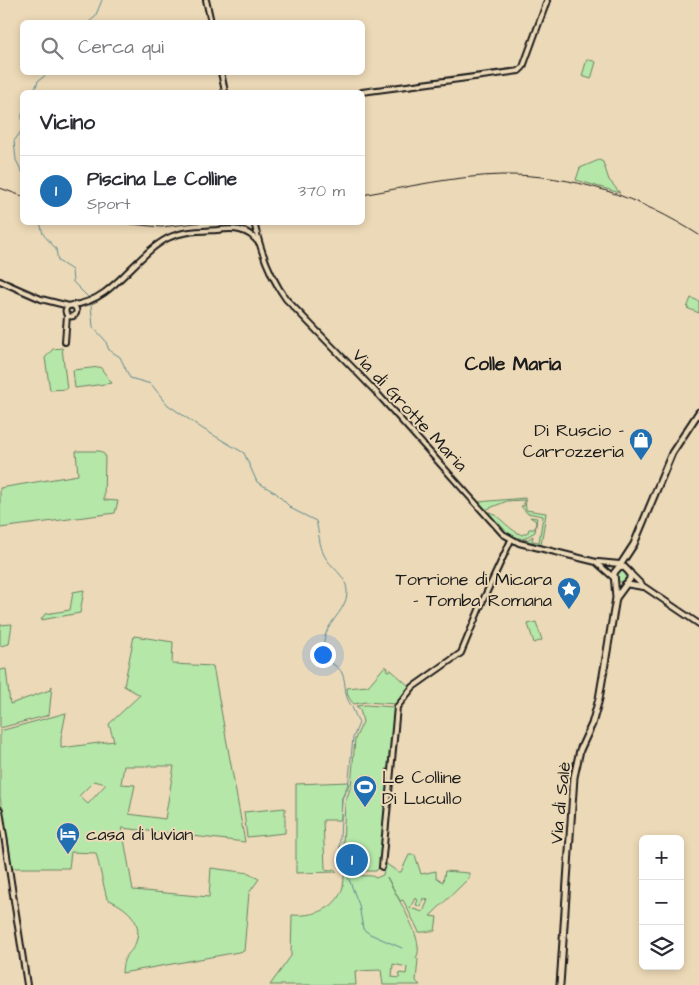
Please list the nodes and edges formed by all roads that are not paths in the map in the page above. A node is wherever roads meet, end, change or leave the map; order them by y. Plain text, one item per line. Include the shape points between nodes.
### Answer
1 (206, 0) edge
2 (546, 1) dead end
3 (211, 20) edge
4 (222, 75) edge
5 (225, 90) edge
6 (365, 92) edge
7 (255, 225) edge
8 (259, 243) junction
9 (0, 281) edge
10 (55, 304) junction
11 (82, 304) junction
12 (71, 306) junction
13 (76, 311) junction
14 (68, 314) junction
15 (65, 342) dead end
16 (699, 412) edge
17 (511, 540) junction
18 (593, 561) junction
19 (618, 566) junction
20 (630, 573) junction
21 (614, 579) junction
22 (626, 583) junction
23 (645, 588) junction
24 (616, 598) junction
25 (699, 624) edge
26 (0, 810) edge
27 (382, 867) dead end
28 (27, 985) edge
29 (560, 985) edge

1 - 3 street
2 - 6 street via 547,6 519,71
4 - 5 street
7 - 8 street, Via di Grotte Maria
8 - 11 street via 248,232 236,229 172,236 152,249 101,295
8 - 17 street, Via di Grotte Maria via 288,302 376,392
9 - 10 street
10 - 12 street
10 - 14 street
11 - 12 street
11 - 13 street
12 - 13 street
12 - 14 street
13 - 14 street
14 - 15 street
16 - 19 main road via 674,450 634,544
17 - 18 street, Via di Grotte Maria
17 - 27 street via 462,653 418,683 398,707
18 - 19 street, Via di Grotte Maria
18 - 21 street, Via di Grotte Maria via 603,566
19 - 20 main road
19 - 21 main road
20 - 22 main road
20 - 23 street
21 - 22 main road via 618,583
21 - 24 main road, Via di Salè
22 - 23 street
22 - 24 main road, Via di Salè
23 - 25 street
24 - 29 main road, Via di Salè via 598,701 580,750 574,782
26 - 28 street

